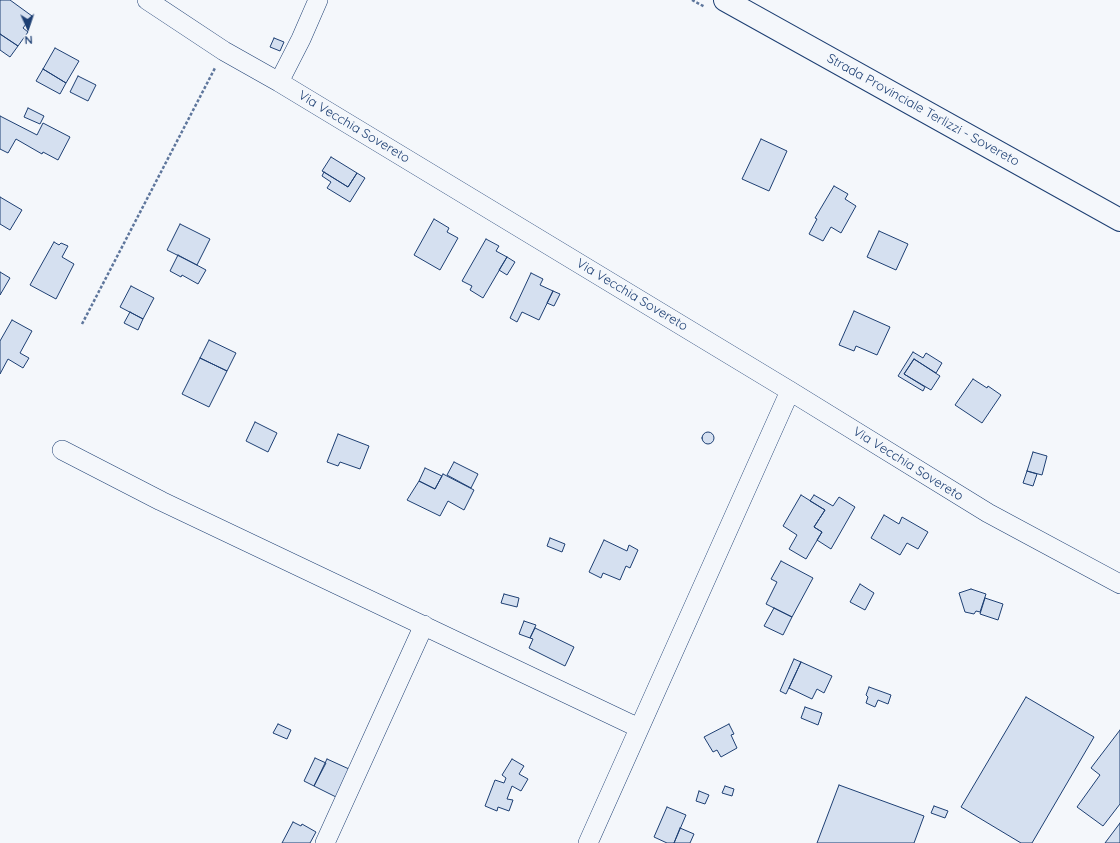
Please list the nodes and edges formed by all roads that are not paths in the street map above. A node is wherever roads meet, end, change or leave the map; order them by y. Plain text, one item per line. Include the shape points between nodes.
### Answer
1 (147, 0) edge
2 (318, 0) edge
3 (725, 0) edge
4 (279, 82) junction
5 (1120, 220) edge
6 (790, 391) junction
7 (62, 450) dead end
8 (1120, 584) edge
9 (424, 625) junction
10 (639, 728) junction
11 (325, 843) edge
12 (588, 843) edge

1 - 4 street, Via Vecchia Sovereto via 224,51
2 - 4 street
3 - 5 main road, Strada Provinciale Terlizzi - Sovereto
4 - 6 street, Via Vecchia Sovereto
6 - 8 street, Via Vecchia Sovereto via 988,513
6 - 10 street
7 - 9 street via 161,501
9 - 10 street
9 - 11 street
10 - 12 street

